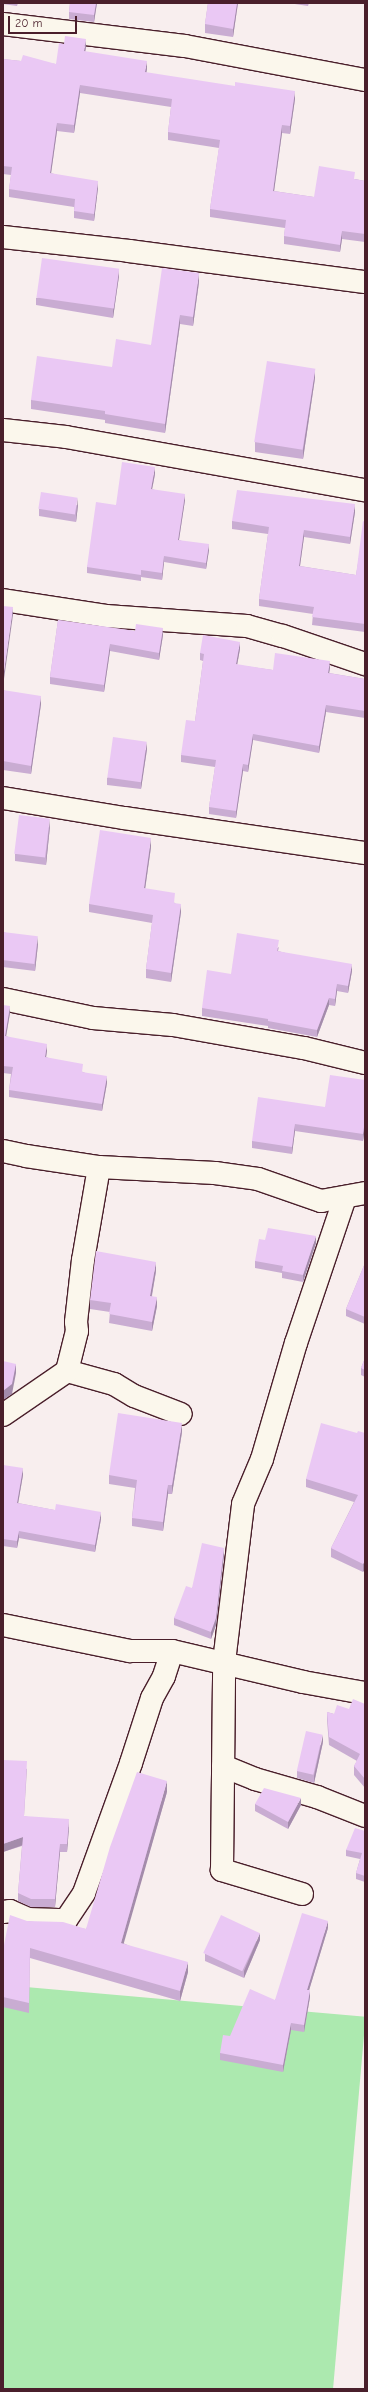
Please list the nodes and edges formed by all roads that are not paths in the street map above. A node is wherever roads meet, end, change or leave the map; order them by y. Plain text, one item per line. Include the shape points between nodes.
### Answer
1 (3, 24) edge
2 (365, 80) edge
3 (3, 237) edge
4 (365, 282) edge
5 (3, 430) edge
6 (365, 490) edge
7 (3, 600) edge
8 (365, 664) edge
9 (3, 798) edge
10 (365, 852) edge
11 (3, 999) edge
12 (365, 1063) edge
13 (3, 1151) edge
14 (99, 1167) junction
15 (355, 1195) edge
16 (67, 1371) junction
17 (181, 1414) dead end
18 (3, 1415) edge
19 (3, 1625) edge
20 (172, 1651) junction
21 (224, 1662) junction
22 (365, 1693) edge
23 (223, 1766) junction
24 (365, 1816) edge
25 (302, 1894) dead end
26 (3, 1912) edge

1 - 2 street via 185,46
3 - 4 street
5 - 6 street via 66,437
7 - 8 street via 106,616 247,626
9 - 10 street
11 - 12 street via 93,1018 173,1025 296,1046
13 - 14 street
14 - 15 street via 258,1179 320,1201
14 - 16 street via 83,1260 77,1331
15 - 21 street via 299,1336 262,1459 243,1504
16 - 17 street via 114,1384 134,1396
16 - 18 street
19 - 20 street via 130,1651
20 - 21 street
20 - 26 street via 164,1676 152,1698 84,1893 66,1920 28,1919 10,1911
21 - 22 street via 303,1682
21 - 23 street
23 - 24 street
23 - 25 street via 222,1870

